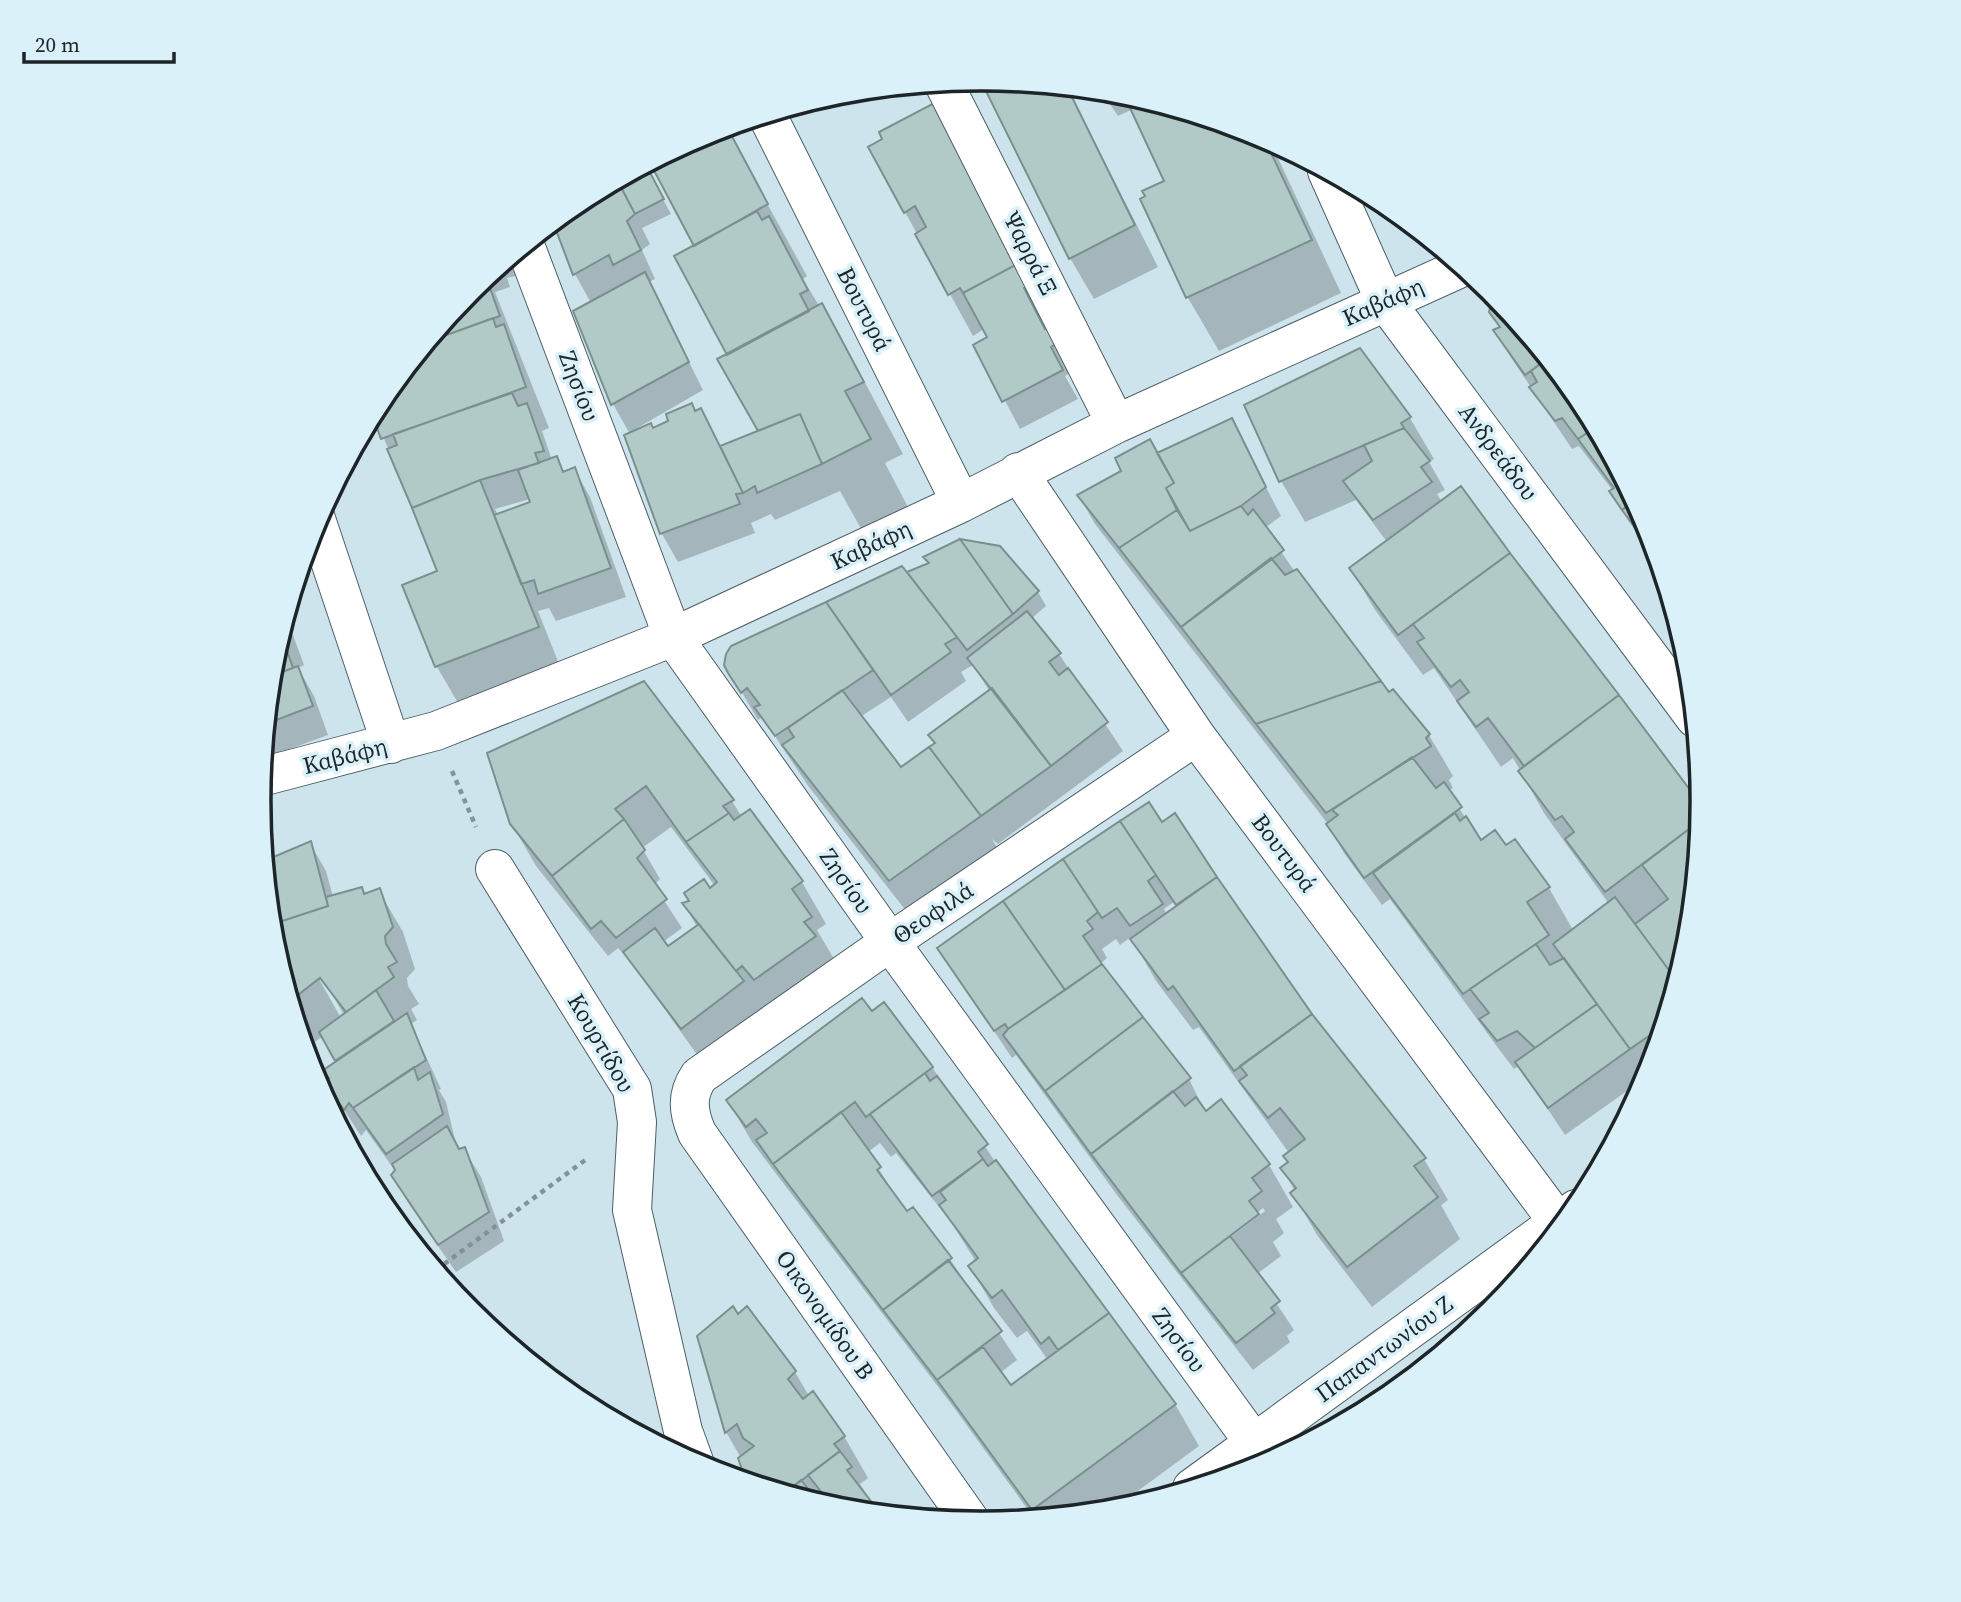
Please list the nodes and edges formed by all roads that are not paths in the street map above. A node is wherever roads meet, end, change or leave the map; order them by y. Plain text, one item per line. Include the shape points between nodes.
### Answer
1 (948, 92) edge
2 (771, 123) edge
3 (1333, 184) edge
4 (528, 254) edge
5 (1453, 271) edge
6 (1385, 301) junction
7 (1116, 424) junction
8 (1018, 472) junction
9 (961, 503) junction
10 (322, 537) edge
11 (673, 637) junction
12 (1683, 702) edge
13 (1196, 736) junction
14 (391, 744) junction
15 (271, 774) edge
16 (495, 869) road end
17 (890, 942) junction
18 (689, 1104) joint
19 (1559, 1212) edge
20 (1539, 1239) edge
21 (689, 1448) edge
22 (1261, 1453) edge
23 (963, 1510) edge

1 - 7 street, Ψαρρά Ξ
2 - 9 street, Βουτυρά
3 - 6 street, Ανδρεάδου
4 - 11 street, Ζησίου
5 - 6 street, Καβάφη
6 - 7 street, Καβάφη
6 - 12 street, Ανδρεάδου
7 - 8 street, Καβάφη
8 - 9 street, Καβάφη
8 - 13 street, Βουτυρά
9 - 11 street, Καβάφη
10 - 14 street
11 - 14 street, Καβάφη via 436,731
11 - 17 street, Ζησίου
13 - 17 street, Θεοφιλά
13 - 19 street, Βουτυρά
14 - 15 street, Καβάφη
16 - 21 street, Κουρτίδου via 632,1089 636,1122 632,1210
17 - 18 street, Θεοφιλά via 699,1076 690,1090
17 - 22 street, Ζησίου
18 - 23 street, Οικονομίδου Β via 697,1133
20 - 22 street, Παπαντωνίου Ζ

